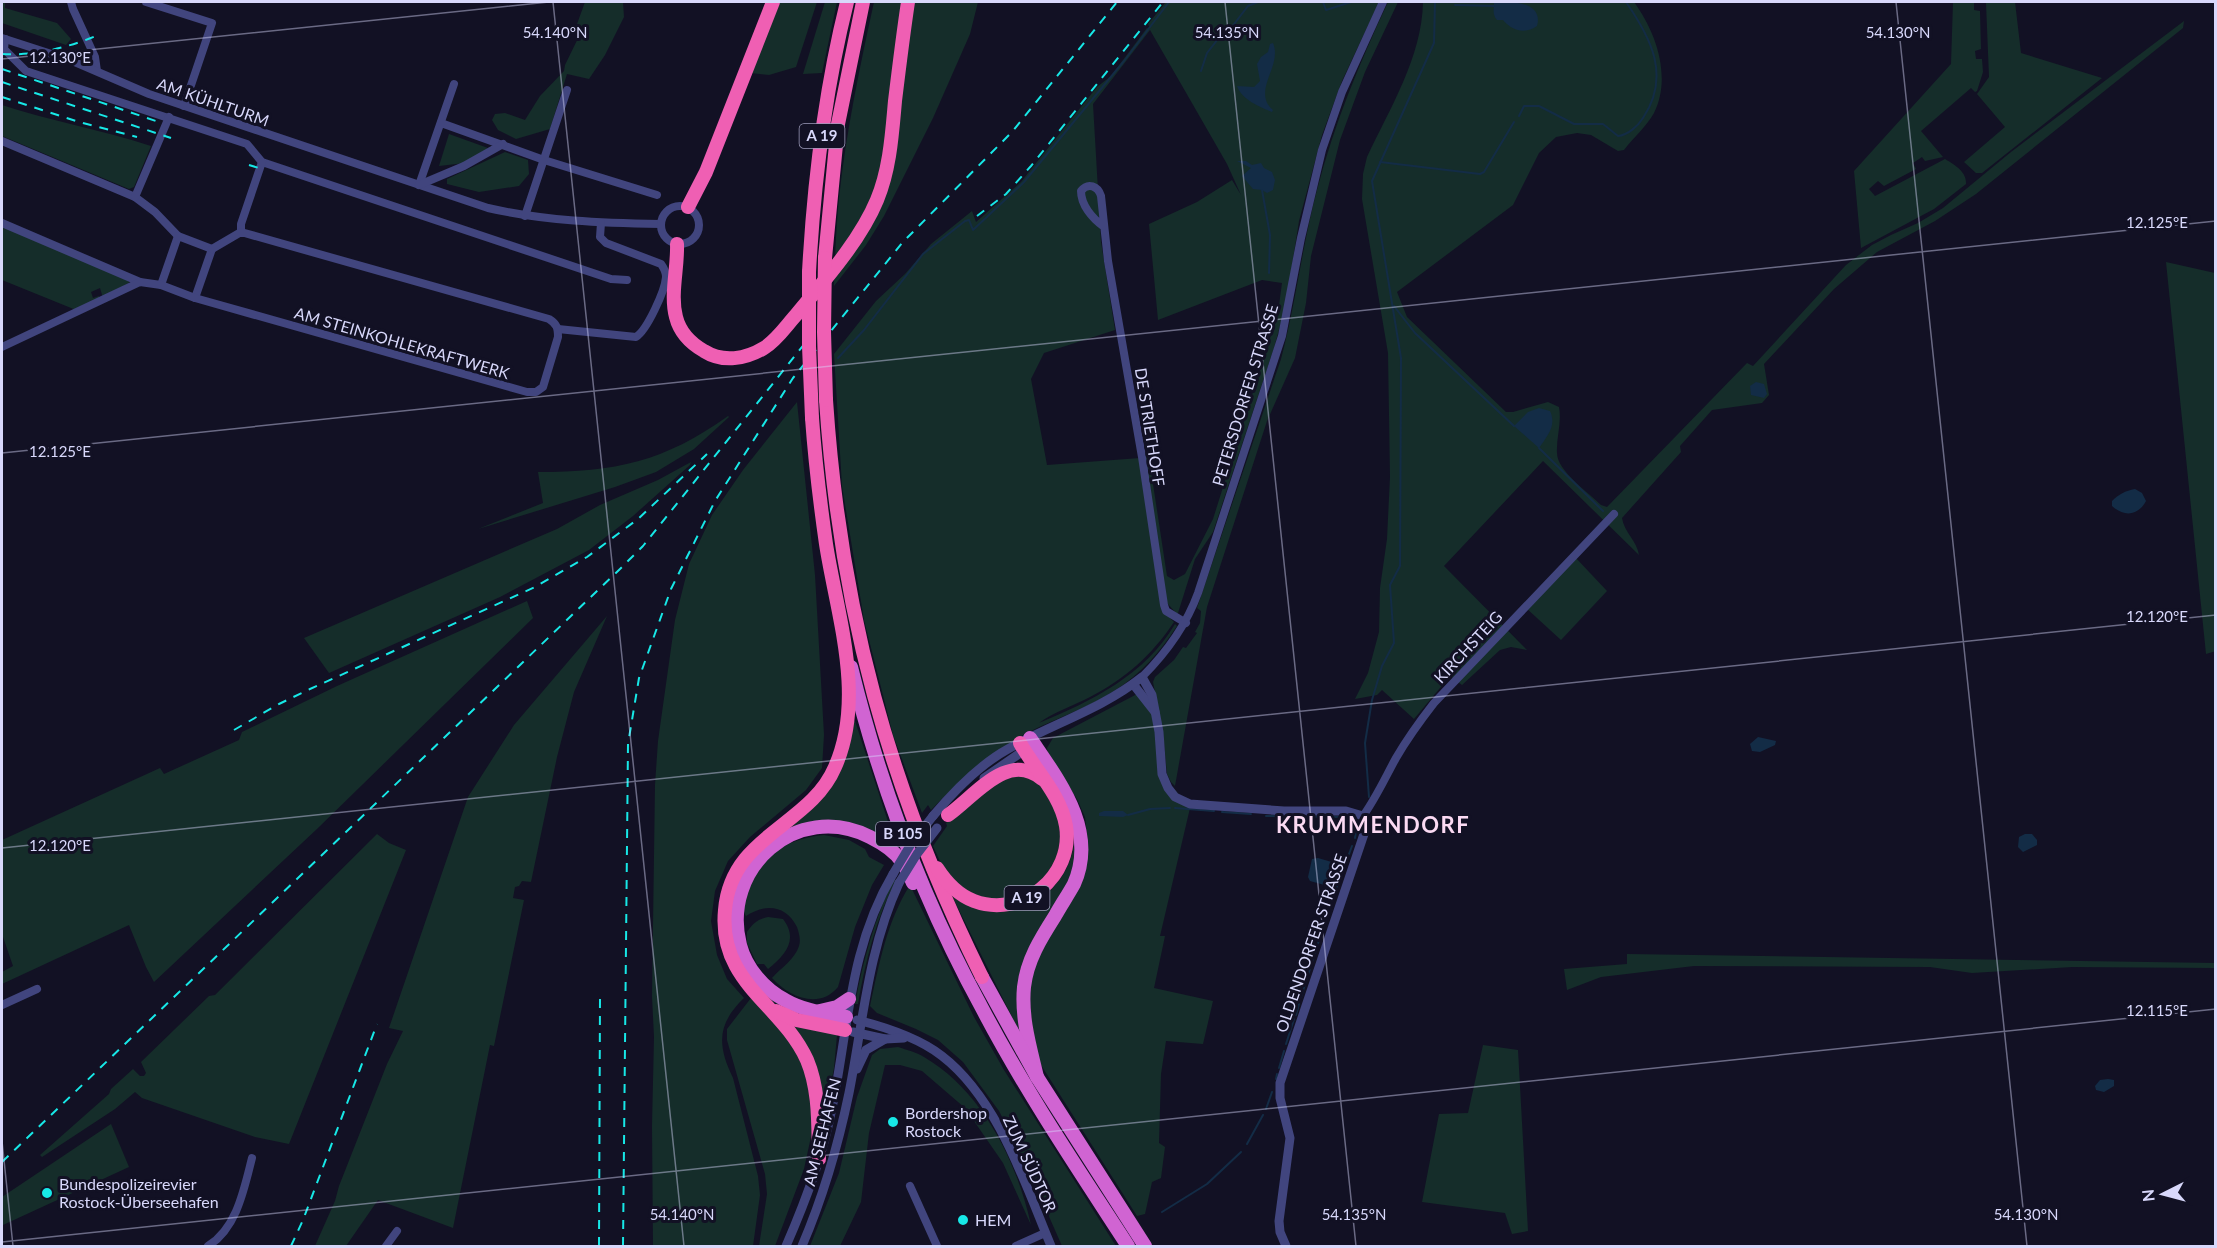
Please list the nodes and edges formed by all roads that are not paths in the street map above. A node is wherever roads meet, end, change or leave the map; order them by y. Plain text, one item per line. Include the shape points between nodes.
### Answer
1 (71, 2) edge
2 (146, 2) edge
3 (774, 2) edge
4 (847, 2) edge
5 (863, 2) edge
6 (908, 2) edge
7 (1383, 2) edge
8 (3, 39) edge
9 (97, 71) junction
10 (454, 84) dead end
11 (567, 90) dead end
12 (184, 106) junction
13 (169, 117) junction
14 (441, 123) junction
15 (2, 141) edge
16 (503, 144) junction
17 (544, 160) junction
18 (261, 162) junction
19 (419, 185) junction
20 (657, 195) dead end
21 (135, 197) junction
22 (688, 207) junction
23 (525, 216) junction
24 (2, 223) edge
25 (601, 223) junction
26 (661, 224) junction
27 (1103, 226) junction
28 (241, 232) junction
29 (178, 236) junction
30 (677, 244) junction
31 (212, 249) junction
32 (627, 280) dead end
33 (140, 282) junction
34 (161, 285) junction
35 (195, 298) junction
36 (558, 329) junction
37 (2, 347) edge
38 (1614, 514) dead end
39 (1186, 623) junction
40 (846, 645) junction
41 (1142, 677) junction
42 (1133, 684) junction
43 (1155, 712) junction
44 (1027, 744) junction
45 (1045, 782) junction
46 (948, 815) junction
47 (1363, 816) junction
48 (920, 841) junction
49 (944, 932) junction
50 (37, 989) dead end
51 (760, 999) junction
52 (849, 999) junction
53 (2, 1005) edge
54 (815, 1011) junction
55 (861, 1021) junction
56 (845, 1024) junction
57 (859, 1033) junction
58 (908, 1038) junction
59 (885, 1040) junction
60 (1037, 1077) junction
61 (849, 1091) junction
62 (252, 1158) dead end
63 (819, 1159) junction
64 (910, 1186) dead end
65 (397, 1231) dead end
66 (1045, 1233) junction
67 (208, 1246) edge
68 (386, 1246) edge
69 (786, 1246) edge
70 (802, 1246) edge
71 (936, 1246) edge
72 (1016, 1246) edge
73 (1051, 1246) edge
74 (1128, 1246) edge
75 (1145, 1246) edge
76 (1286, 1246) edge

1 - 9 street
2 - 12 street via 212,23
3 - 22 highway via 706,172
4 - 40 highway, A 19, bridge via 823,127 809,272 812,417 826,544
5 - 48 highway, A 19, bridge via 838,124 825,258 826,400 835,501 852,606 886,740
6 - 30 highway via 890,153 878,199 856,238 767,347 737,358 722,358 707,354 683,334 674,304
7 - 39 street, PETERSDORFER STRASSE via 1342,92 1325,141 1308,203 1282,336
8 - 9 street, AM KÜHLTURM
8 - 13 street via 4,49 26,71
9 - 12 street, AM KÜHLTURM
10 - 14 street
11 - 17 street
12 - 19 street, AM KÜHLTURM
13 - 18 street via 247,144
13 - 21 street
14 - 16 street
14 - 19 street
15 - 21 street
16 - 17 street
16 - 19 street
17 - 20 street
17 - 23 street
18 - 28 street
18 - 32 street via 611,279
19 - 23 street, AM KÜHLTURM
21 - 29 street
22 - 26 street via 670,208
22 - 30 street via 698,216 699,229 693,239
23 - 25 street, AM KÜHLTURM
24 - 33 street, AM STEINKOHLEKRAFTWERK
25 - 26 street, AM KÜHLTURM
25 - 36 street via 600,237 606,243 661,264 666,280 646,327 636,337
26 - 30 street via 663,235
27 - 27 street, DE STRIETHOFF via 1100,192 1090,185 1081,191 1082,201
27 - 39 street, DE STRIETHOFF via 1164,605
28 - 31 street
28 - 36 street via 549,320
29 - 31 street
29 - 34 street
31 - 35 street
33 - 34 street, AM STEINKOHLEKRAFTWERK
33 - 37 street
34 - 35 street, AM STEINKOHLEKRAFTWERK
35 - 36 street, AM STEINKOHLEKRAFTWERK via 527,392 543,387
38 - 47 street, KIRCHSTEIG via 1434,704
39 - 41 street, PETERSDORFER STRASSE
40 - 49 highway, B 105 via 891,804
40 - 51 highway via 849,716 834,770 812,800 741,863 727,895 725,925 732,959
41 - 42 street, PETERSDORFER STRASSE
41 - 43 street via 1152,695
42 - 43 street
42 - 44 street, PETERSDORFER STRASSE
43 - 47 street via 1162,774 1175,797 1190,804 1346,811
44 - 45 highway, A 19
44 - 46 street, PETERSDORFER STRASSE via 985,777
44 - 52 street, PETERSDORFER STRASSE, bridge via 993,758 975,773 912,844 875,908
44 - 60 highway via 1073,806 1082,851 1074,883 1038,944 1024,985 1025,1027
45 - 46 highway via 1024,769 1006,771
45 - 48 highway, A 19 via 1060,807 1067,839 1051,881 1023,900 988,904 960,894 943,877
46 - 55 street, PETERSDORFER STRASSE, bridge via 917,854 889,905 875,950
47 - 76 street, OLDENDORFER STRASSE via 1365,831 1280,1083 1290,1138 1279,1221
48 - 60 highway, A 19 via 982,977
49 - 54 highway via 935,926 903,863 874,839 854,831 825,827 783,838 759,858 744,881 736,909 737,937 748,966 760,981 784,1000
49 - 74 highway, B 105 via 1013,1064
50 - 53 street
51 - 56 highway via 796,1020
51 - 63 highway via 788,1029 807,1061 817,1096
52 - 54 highway via 837,1007
52 - 56 street, PETERSDORFER STRASSE
54 - 56 highway
55 - 56 street, ZUM SÜDTOR
55 - 57 street, AM SEEHAFEN
55 - 58 street, ZUM SÜDTOR
56 - 57 street
56 - 63 street, AM SEEHAFEN via 833,1105
57 - 59 street
57 - 61 street, AM SEEHAFEN
58 - 59 street
58 - 66 street, ZUM SÜDTOR via 954,1066 982,1101 1010,1149
59 - 61 street via 866,1050
60 - 75 highway
61 - 70 street, AM SEEHAFEN via 829,1175
62 - 67 street via 234,1216 224,1234
63 - 69 street, AM SEEHAFEN
64 - 71 street
65 - 68 street
66 - 72 street, ZUM SÜDTOR
66 - 73 street, ZUM SÜDTOR

